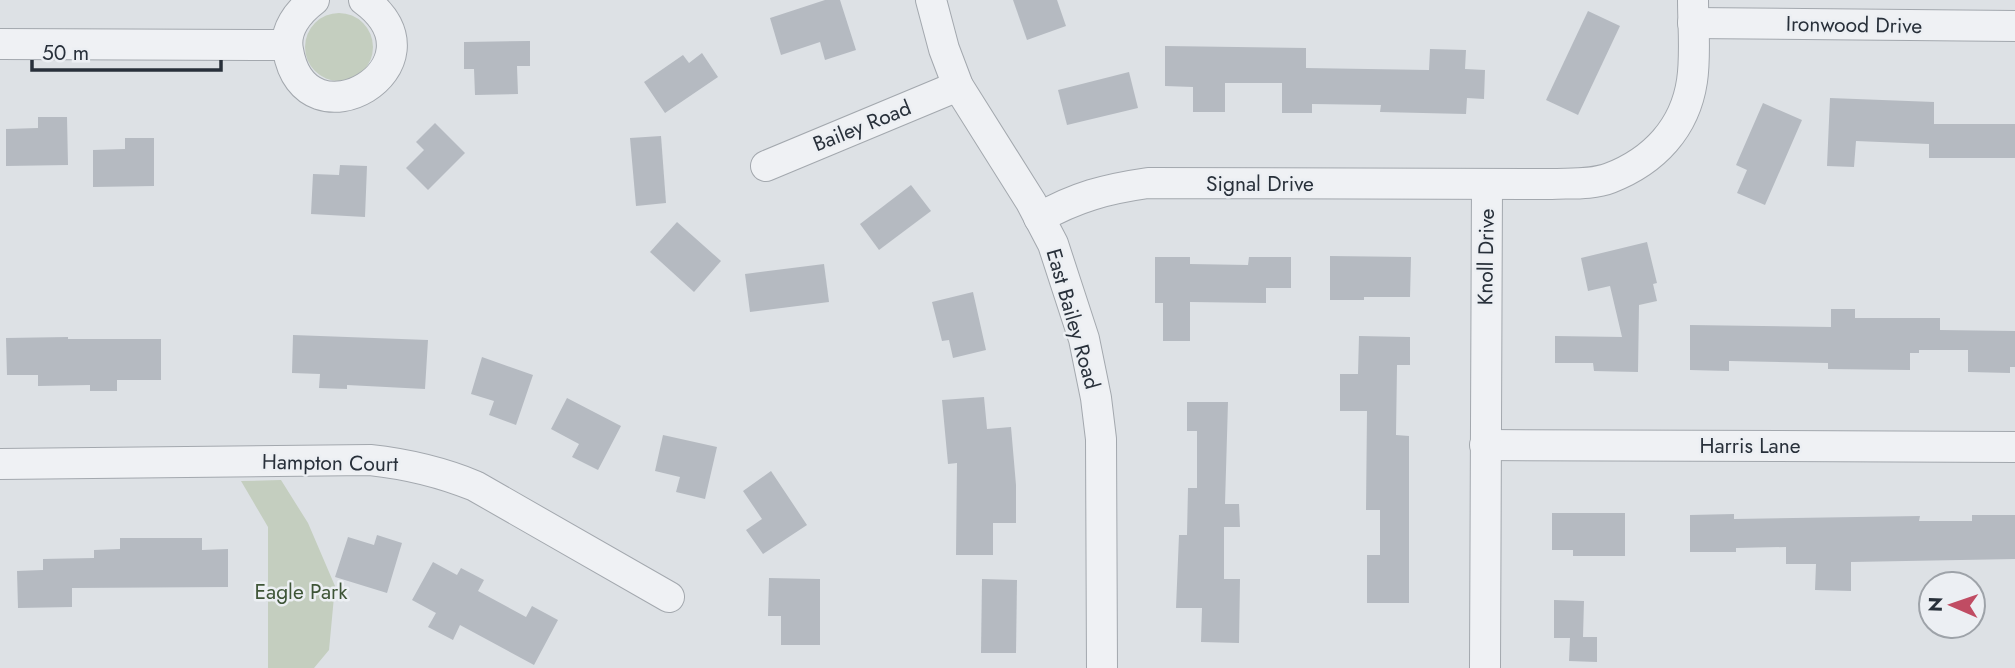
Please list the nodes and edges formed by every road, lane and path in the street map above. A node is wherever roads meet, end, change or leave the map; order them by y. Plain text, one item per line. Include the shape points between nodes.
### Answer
1 (314, 0) edge
2 (364, 0) edge
3 (931, 0) edge
4 (1693, 12) edge
5 (2015, 26) edge
6 (0, 44) edge
7 (287, 45) junction
8 (958, 86) junction
9 (766, 166) dead end
10 (1487, 184) junction
11 (1039, 218) junction
12 (1485, 444) junction
13 (2015, 447) edge
14 (0, 464) edge
15 (669, 597) dead end
16 (1102, 668) edge
17 (1485, 668) edge

1 - 7 street via 299,12
2 - 7 street via 387,24 391,42 389,58 372,86 340,97 309,88 293,69
3 - 8 street, East Bailey Road
4 - 5 street, Ironwood Drive
4 - 10 street, Knoll Drive via 1688,102 1675,130 1653,155 1609,178 1591,182
6 - 7 street
8 - 9 street, Bailey Road
8 - 11 street, East Bailey Road
10 - 11 street, Signal Drive via 1148,183 1077,198
10 - 12 street, Knoll Drive
11 - 16 street, East Bailey Road via 1053,244 1084,339 1096,398 1102,477
12 - 13 street, Harris Lane
12 - 17 street, Knoll Drive
14 - 15 street, Hampton Court via 345,460 405,464 475,486

